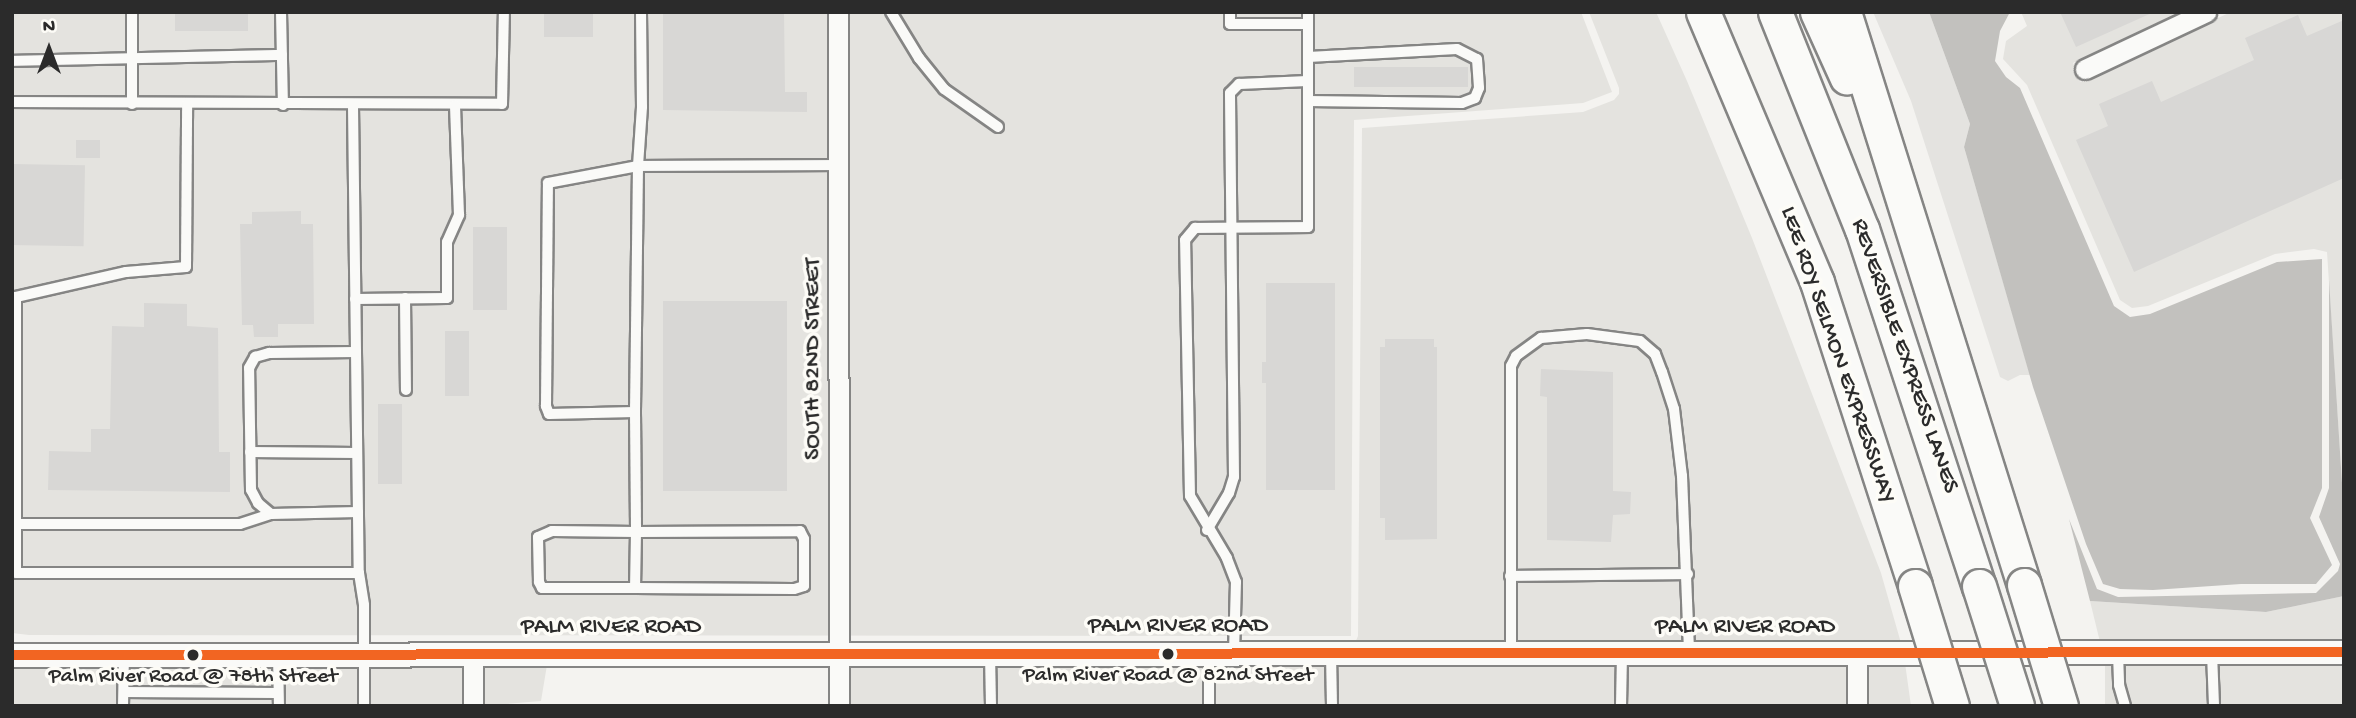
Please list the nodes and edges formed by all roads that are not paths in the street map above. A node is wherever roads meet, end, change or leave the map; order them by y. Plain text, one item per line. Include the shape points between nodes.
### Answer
1 (132, 12) edge
2 (281, 12) edge
3 (504, 12) edge
4 (641, 12) edge
5 (838, 12) edge
6 (891, 12) edge
7 (1230, 12) edge
8 (1308, 12) edge
9 (1703, 12) edge
10 (1725, 12) edge
11 (1775, 12) edge
12 (1816, 12) edge
13 (1844, 12) edge
14 (2206, 12) edge
15 (1308, 24) junction
16 (282, 55) junction
17 (1308, 57) junction
18 (132, 59) junction
19 (12, 61) edge
20 (2085, 69) dead end
21 (1308, 81) junction
22 (1308, 101) junction
23 (12, 102) edge
24 (132, 103) junction
25 (187, 104) junction
26 (283, 105) junction
27 (455, 105) junction
28 (352, 106) junction
29 (998, 127) dead end
30 (1885, 139) junction
31 (838, 164) junction
32 (638, 166) junction
33 (1233, 228) junction
34 (1817, 282) junction
35 (14, 297) edge
36 (405, 298) junction
37 (355, 299) junction
38 (356, 352) junction
39 (406, 390) dead end
40 (635, 412) junction
41 (250, 452) junction
42 (357, 453) junction
43 (358, 513) junction
44 (271, 514) junction
45 (16, 524) junction
46 (1208, 530) junction
47 (636, 532) junction
48 (359, 573) junction
49 (1688, 574) junction
50 (1510, 576) junction
51 (635, 588) junction
52 (2118, 652) junction
53 (2212, 652) junction
54 (2344, 652) edge
55 (1209, 653) junction
56 (1234, 653) junction
57 (1331, 653) junction
58 (1511, 653) junction
59 (1857, 653) junction
60 (840, 654) junction
61 (990, 654) junction
62 (1622, 654) junction
63 (1689, 654) junction
64 (12, 655) edge
65 (124, 655) junction
66 (278, 655) junction
67 (364, 655) junction
68 (473, 655) junction
69 (124, 692) junction
70 (277, 693) junction
71 (123, 706) edge
72 (279, 706) edge
73 (364, 706) edge
74 (473, 706) edge
75 (839, 706) edge
76 (991, 706) edge
77 (1209, 706) edge
78 (1332, 706) edge
79 (1621, 706) edge
80 (1857, 706) edge
81 (1952, 706) edge
82 (2017, 706) edge
83 (2061, 706) edge
84 (2124, 706) edge
85 (2214, 706) edge

1 - 18 lane
2 - 16 lane
3 - 27 lane via 502,104
4 - 32 lane
5 - 31 street, SOUTH 82ND STREET
6 - 29 lane via 944,89
7 - 15 lane via 1230,24
8 - 15 lane
9 - 34 highway, LEE ROY SELMON EXPRESSWAY
10 - 34 highway via 1802,199
11 - 82 highway, REVERSIBLE EXPRESS LANES, bridge via 1862,229
12 - 30 highway via 1867,119
13 - 30 highway
14 - 20 street
15 - 17 lane
16 - 18 lane
16 - 26 lane
17 - 21 lane
17 - 22 lane via 1457,49 1477,59 1479,88 1475,98 1462,103
18 - 19 lane
18 - 24 lane
21 - 22 lane
21 - 33 lane via 1239,84 1230,93
22 - 33 lane via 1308,227
23 - 24 lane
24 - 25 lane
25 - 26 lane
25 - 35 lane via 186,267 126,272
26 - 28 lane
27 - 28 lane
27 - 36 lane via 459,215 447,242 447,298
28 - 37 lane
30 - 83 highway, bridge
31 - 32 lane
31 - 60 street, SOUTH 82ND STREET
32 - 40 lane
32 - 40 lane via 548,183 549,414
33 - 46 lane via 1234,477
33 - 46 lane via 1195,228 1185,240 1190,496
34 - 81 highway, LEE ROY SELMON EXPRESSWAY, bridge
35 - 45 lane
36 - 37 lane
36 - 39 lane
37 - 38 lane
38 - 41 lane via 255,357 249,368
38 - 42 lane
40 - 47 lane
41 - 42 lane
41 - 44 lane via 251,490
42 - 43 lane
43 - 44 lane
43 - 48 lane
44 - 45 lane via 240,524
45 - 48 lane via 16,573
46 - 56 lane via 1236,582
47 - 51 lane
47 - 51 lane via 552,531 538,537 542,588
47 - 51 lane via 800,531 804,586
48 - 67 lane
49 - 50 lane
49 - 50 lane via 1679,439 1655,354 1640,341 1587,334 1541,338 1525,347 1511,366
49 - 63 lane
50 - 58 lane
52 - 53 street, PALM RIVER ROAD
52 - 59 street, PALM RIVER ROAD
52 - 84 lane
53 - 54 street, PALM RIVER ROAD
53 - 85 lane
55 - 56 street, PALM RIVER ROAD
55 - 61 street, PALM RIVER ROAD
55 - 77 lane
56 - 57 street, PALM RIVER ROAD
57 - 58 street, PALM RIVER ROAD
57 - 78 lane
58 - 62 street, PALM RIVER ROAD
59 - 63 street, PALM RIVER ROAD
59 - 80 street
60 - 61 street, PALM RIVER ROAD
60 - 68 street, PALM RIVER ROAD
60 - 75 street, SOUTH 82ND STREET
61 - 76 lane
62 - 63 street, PALM RIVER ROAD
62 - 79 lane
64 - 65 street, PALM RIVER ROAD
65 - 66 street, PALM RIVER ROAD
65 - 69 lane
66 - 67 street, PALM RIVER ROAD
66 - 70 lane
67 - 68 street, PALM RIVER ROAD
67 - 73 lane
68 - 74 street
69 - 70 lane
69 - 71 lane
70 - 72 lane

